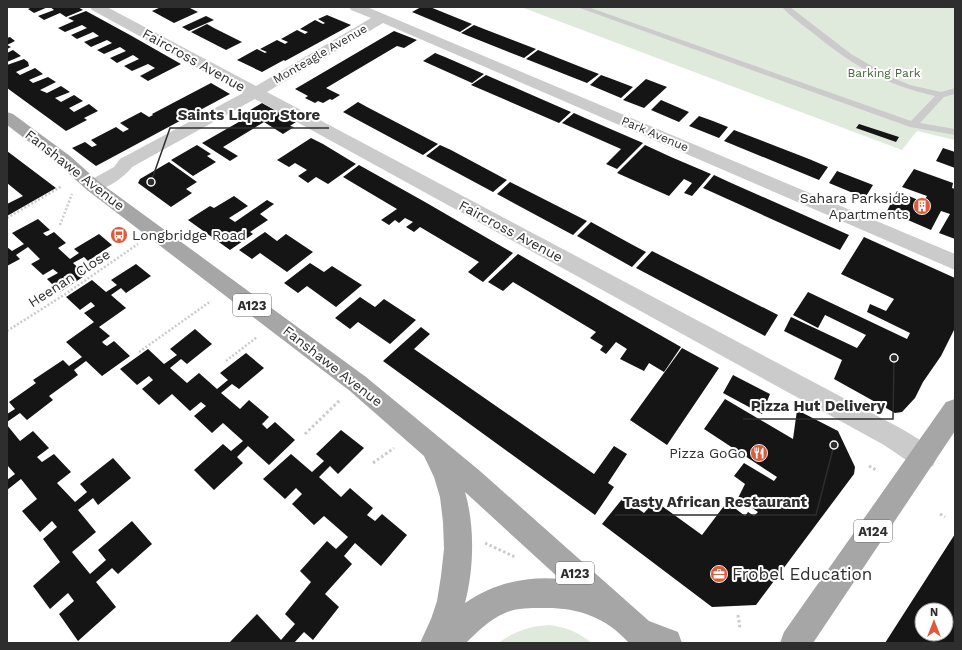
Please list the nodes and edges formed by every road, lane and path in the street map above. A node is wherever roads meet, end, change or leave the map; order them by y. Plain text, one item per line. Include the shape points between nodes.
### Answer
1 (97, 7) edge
2 (356, 7) edge
3 (581, 7) edge
4 (786, 7) edge
5 (382, 18) junction
6 (955, 91) edge
7 (254, 92) junction
8 (941, 96) junction
9 (7, 117) edge
10 (913, 124) junction
11 (955, 132) edge
12 (64, 185) dead end
13 (83, 189) junction
14 (7, 218) edge
15 (60, 225) dead end
16 (142, 242) dead end
17 (955, 262) edge
18 (214, 298) dead end
19 (7, 331) edge
20 (260, 334) dead end
21 (138, 352) dead end
22 (226, 362) dead end
23 (342, 399) dead end
24 (955, 410) edge
25 (305, 434) dead end
26 (403, 436) junction
27 (924, 457) junction
28 (373, 463) dead end
29 (869, 466) dead end
30 (878, 471) dead end
31 (940, 514) dead end
32 (945, 517) dead end
33 (479, 540) dead end
34 (516, 558) dead end
35 (738, 615) dead end
36 (740, 628) dead end
37 (645, 634) edge
38 (795, 642) edge
39 (435, 643) edge
40 (445, 643) edge

1 - 7 street, Faircross Avenue
2 - 5 street, Park Avenue
3 - 10 lane
4 - 8 lane via 866,67 889,80
5 - 7 street, Monteagle Avenue
5 - 17 street, Park Avenue
6 - 8 lane
7 - 13 street, Monteagle Avenue via 126,163 120,171
7 - 27 street, Faircross Avenue via 893,437
8 - 10 lane
9 - 13 main road, Fanshawe Avenue / A123 via 64,160
10 - 11 lane
12 - 14 path
13 - 15 path
13 - 26 main road, Fanshawe Avenue / A123 via 358,384
16 - 19 path, Heenan Close
18 - 21 path
20 - 22 path
23 - 25 path
24 - 27 main road, A124
26 - 28 path
26 - 37 main road, Fanshawe Avenue / A123
26 - 39 main road, Fanshawe Avenue / A123 via 431,447 448,475 454,494 457,516 455,580 446,617
27 - 38 main road, A124
29 - 30 path
31 - 32 path
33 - 34 path
35 - 36 path
37 - 40 main road via 603,604 586,597 547,592 512,596 497,601 466,621

